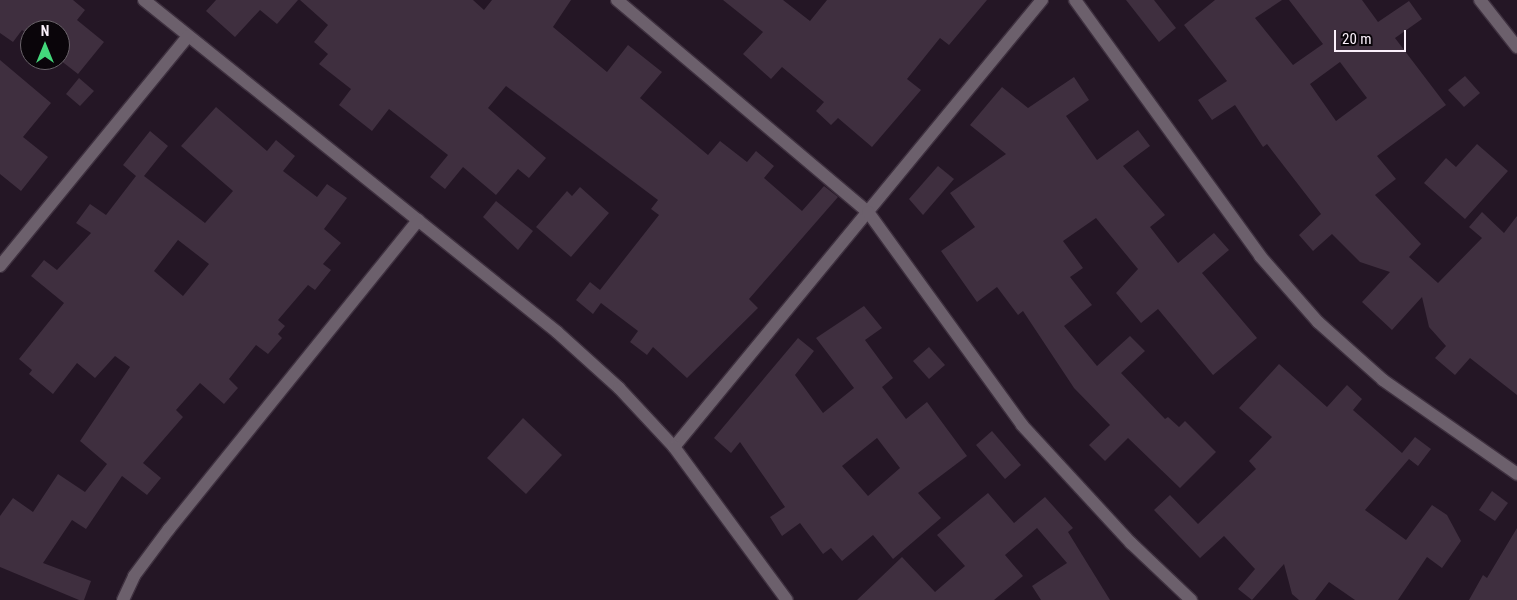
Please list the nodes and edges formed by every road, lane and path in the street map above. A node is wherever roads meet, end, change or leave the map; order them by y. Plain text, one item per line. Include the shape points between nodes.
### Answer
1 (144, 0) edge
2 (617, 0) edge
3 (1042, 0) edge
4 (1075, 0) edge
5 (1480, 0) edge
6 (188, 36) junction
7 (1517, 47) edge
8 (868, 212) junction
9 (418, 220) junction
10 (0, 266) edge
11 (674, 447) junction
12 (1517, 474) edge
13 (123, 600) edge
14 (787, 600) edge
15 (1192, 600) edge

1 - 6 street
2 - 8 street
3 - 8 street
4 - 12 street via 1260,256 1318,322 1383,380
5 - 7 street
6 - 9 street
6 - 10 street
8 - 11 street
8 - 15 street via 1022,425 1131,543
9 - 11 street via 557,332
9 - 13 street via 168,528 134,576
11 - 14 street

